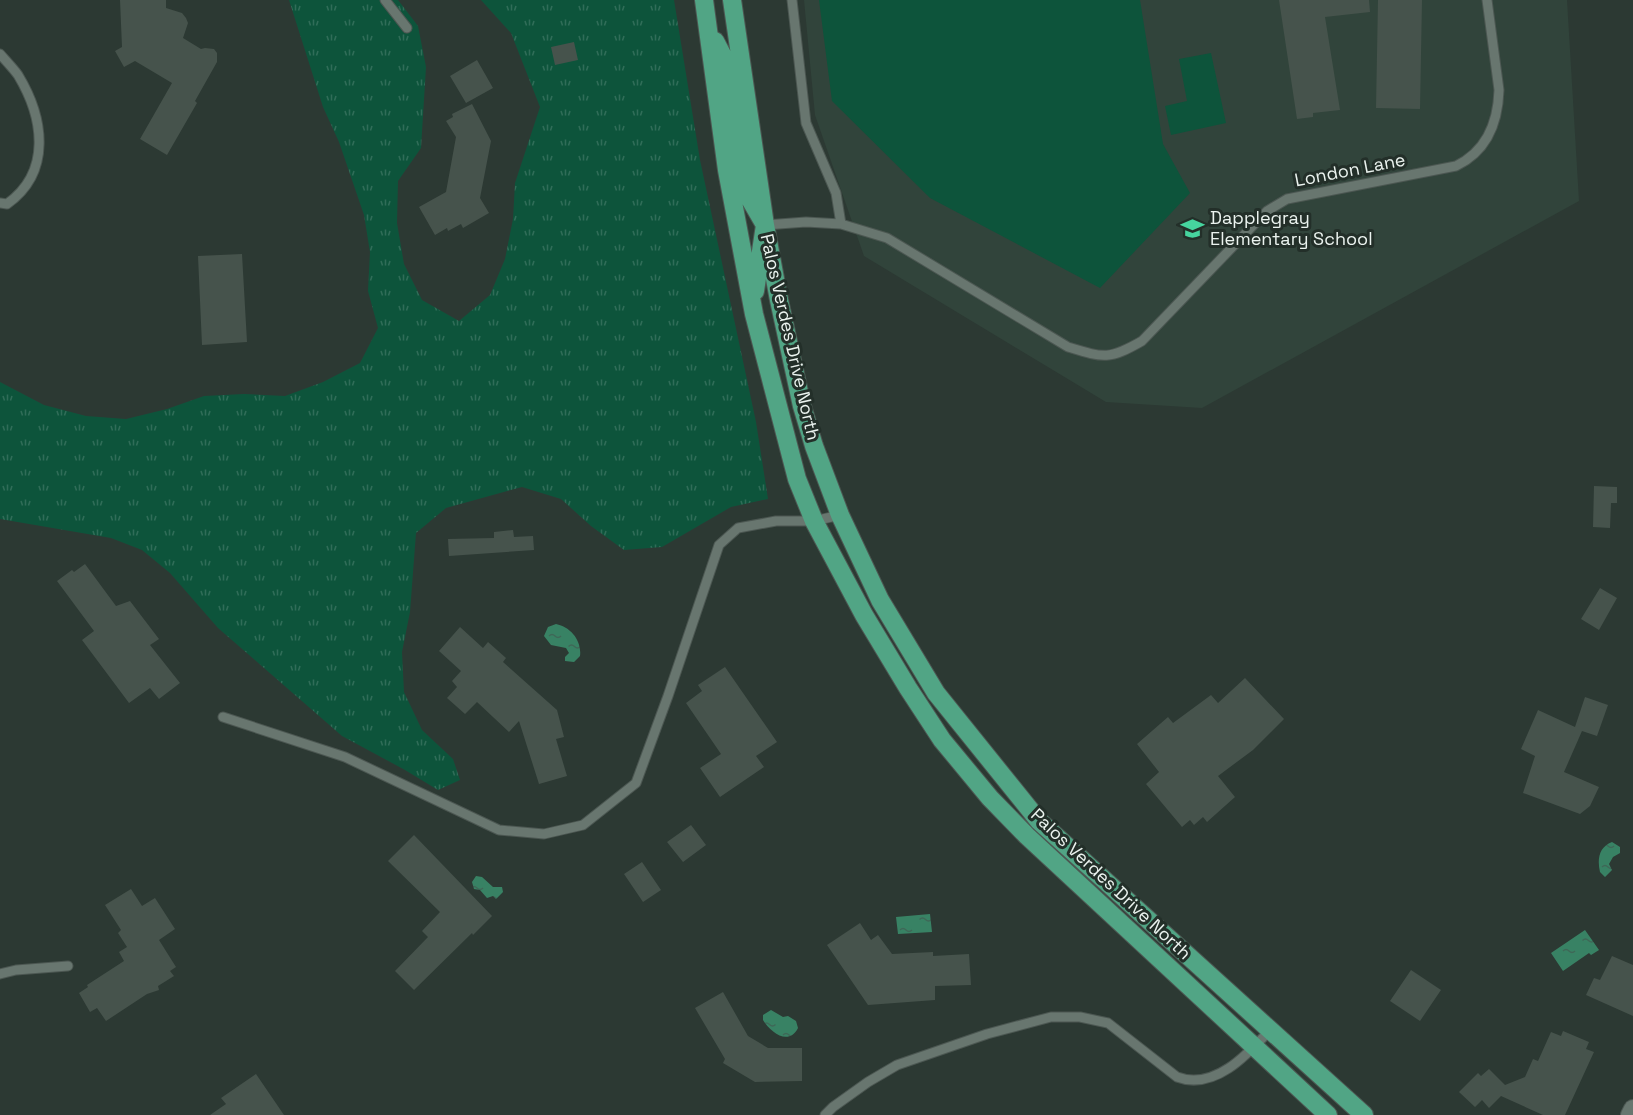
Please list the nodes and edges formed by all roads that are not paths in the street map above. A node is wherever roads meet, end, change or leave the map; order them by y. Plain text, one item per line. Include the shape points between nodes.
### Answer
1 (385, 0) edge
2 (704, 0) edge
3 (732, 0) edge
4 (792, 0) edge
5 (1486, 0) edge
6 (407, 28) dead end
7 (708, 28) junction
8 (0, 54) edge
9 (0, 202) edge
10 (841, 224) junction
11 (765, 225) junction
12 (754, 314) junction
13 (840, 515) junction
14 (814, 521) junction
15 (223, 717) dead end
16 (68, 966) dead end
17 (0, 974) edge
18 (1270, 1030) junction
19 (1255, 1047) junction
20 (1633, 1109) edge
21 (825, 1115) edge
22 (1328, 1115) edge
23 (1364, 1115) edge
24 (1630, 1115) edge

1 - 6 lane
2 - 7 main road, Palos Verdes Drive North
3 - 11 main road, Palos Verdes Drive North
4 - 10 lane via 806,123 836,193
5 - 10 lane, London Lane via 1499,105 1483,147 1471,159 1456,166 1287,199 1267,212 1142,341 1119,354 1099,357 1068,347 887,238
7 - 11 main road via 728,66 747,194
7 - 12 main road, Palos Verdes Drive North via 727,170
8 - 9 lane via 17,75 36,114 40,149 30,180 19,195 6,204
10 - 11 lane, London Lane
11 - 12 main road
11 - 13 main road, Palos Verdes Drive North via 802,406
12 - 14 main road, Palos Verdes Drive North via 797,479
13 - 14 lane
13 - 18 main road, Palos Verdes Drive North via 880,600 936,693 1039,821
14 - 15 lane via 776,521 738,528 719,545 636,783 584,825 544,834 499,830 345,757
14 - 19 main road, Palos Verdes Drive North via 908,688 942,740 990,798
16 - 17 lane
18 - 19 lane
18 - 23 main road, Palos Verdes Drive North
19 - 21 lane via 1218,1076 1186,1080 1108,1023 1080,1017 1051,1017 897,1065
19 - 22 main road, Palos Verdes Drive North
20 - 24 street

